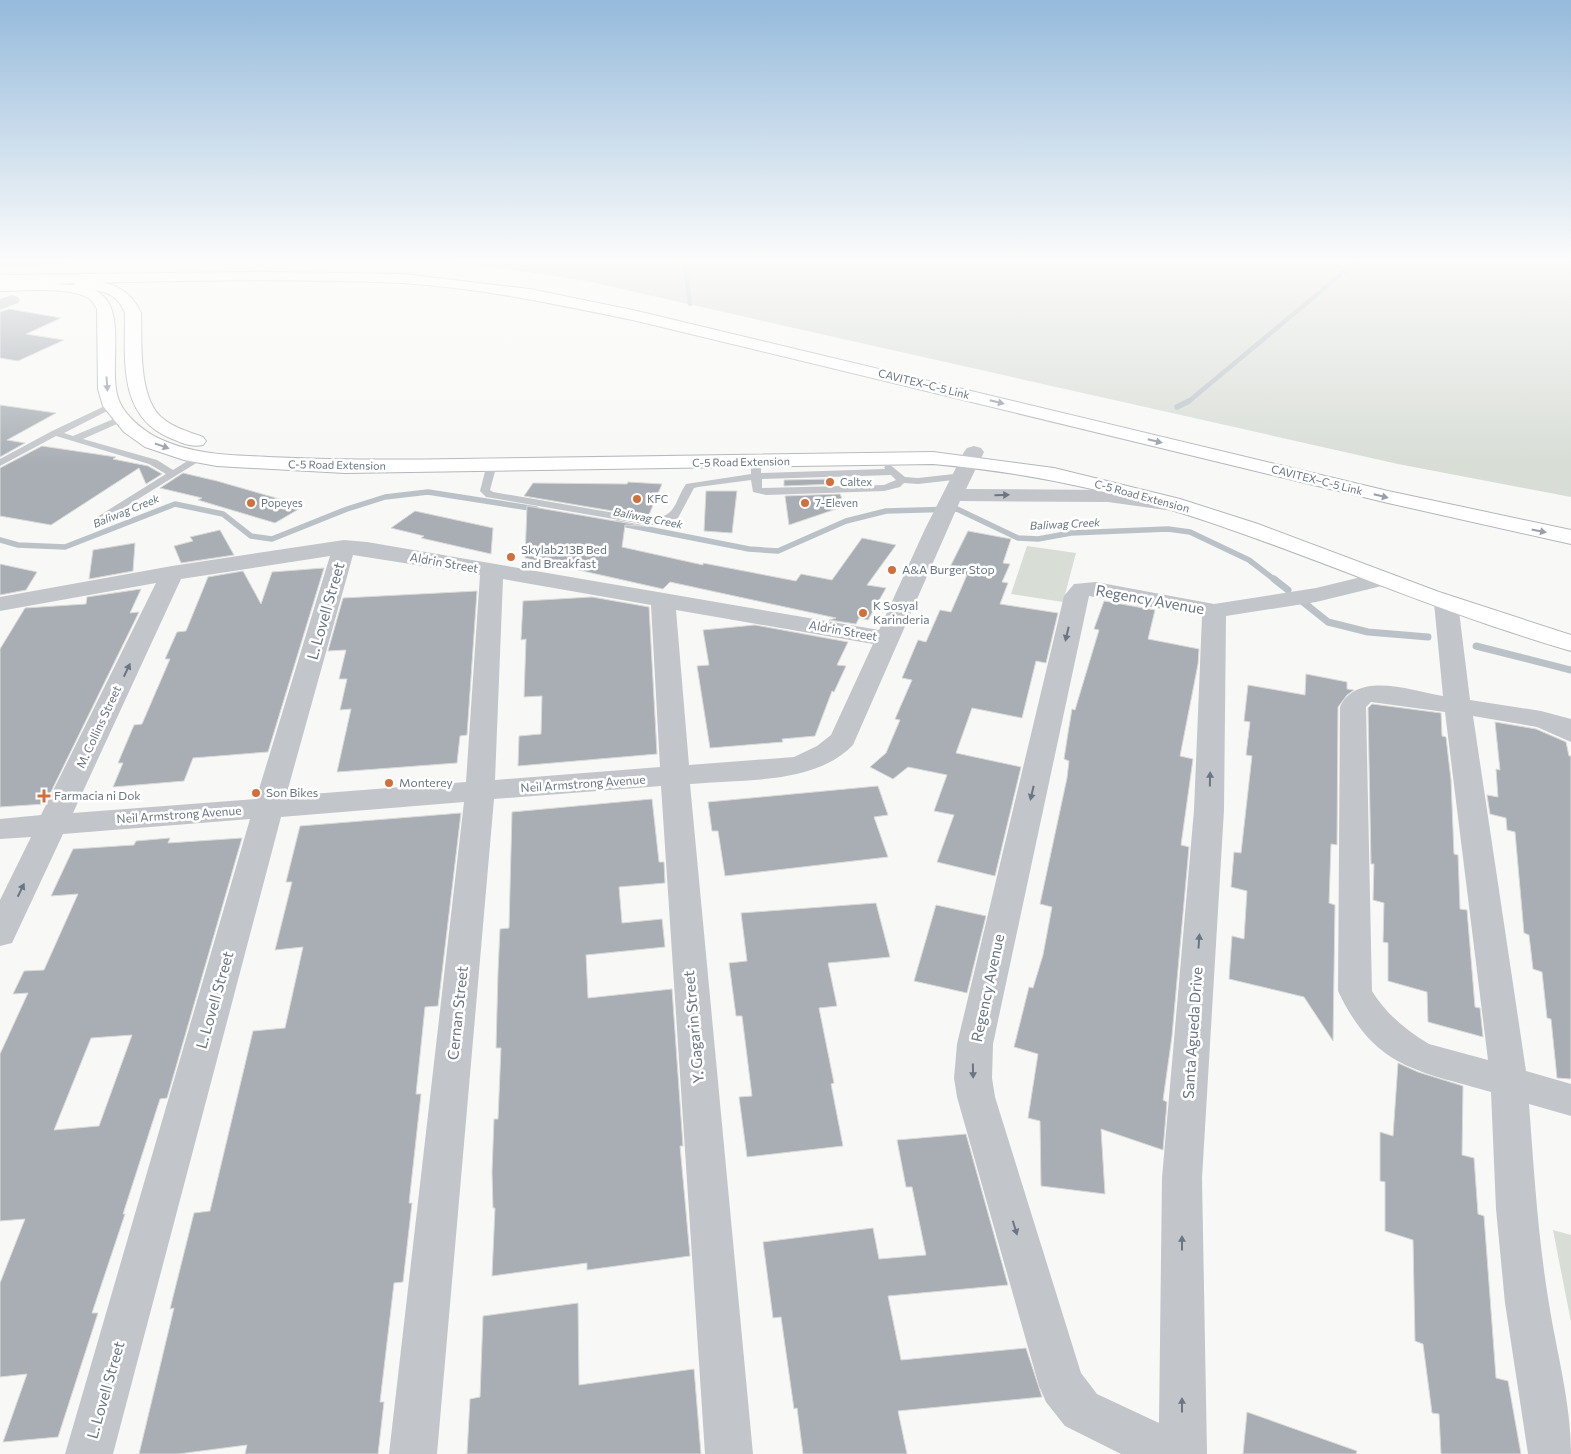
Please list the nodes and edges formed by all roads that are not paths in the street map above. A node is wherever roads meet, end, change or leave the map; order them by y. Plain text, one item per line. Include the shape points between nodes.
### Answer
1 (106, 330) edge
2 (134, 330) edge
3 (695, 330) edge
4 (747, 330) edge
5 (117, 412) junction
6 (55, 433) junction
7 (74, 439) junction
8 (201, 457) junction
9 (879, 459) junction
10 (0, 463) edge
11 (969, 463) junction
12 (492, 464) junction
13 (756, 469) junction
14 (172, 475) junction
15 (898, 476) junction
16 (1185, 507) junction
17 (947, 508) junction
18 (101, 519) dead end
19 (1571, 520) edge
20 (1571, 537) edge
21 (344, 547) junction
22 (492, 571) junction
23 (172, 573) junction
24 (1382, 579) junction
25 (662, 600) junction
26 (1446, 603) junction
27 (0, 604) edge
28 (1214, 611) junction
29 (1571, 630) edge
30 (888, 638) junction
31 (1571, 643) edge
32 (1458, 706) junction
33 (1571, 733) edge
34 (674, 777) junction
35 (480, 792) junction
36 (268, 808) junction
37 (53, 824) junction
38 (0, 829) edge
39 (0, 934) edge
40 (1509, 1083) junction
41 (1571, 1100) edge
42 (89, 1454) edge
43 (413, 1454) edge
44 (729, 1454) edge
45 (1172, 1454) edge
46 (1182, 1454) edge
47 (1552, 1454) edge

1 -> 5 main road via 107,389
2 - 11 main road, C-5 Road Extension via 136,384 154,420 176,434 231,450 288,454 922,448
3 -> 20 main road, CAVITEX–C-5 Link via 1388,497
4 - 19 main road, CAVITEX–C-5 Link via 1389,482
5 - 6 lane
5 - 7 lane
5 -> 8 main road, C-5 Road Extension via 152,443
6 - 7 lane
6 - 10 lane
7 - 14 lane via 153,462
8 - 12 main road, C-5 Road Extension via 344,467
8 - 14 lane
9 - 11 main road, C-5 Road Extension
9 - 13 main road, C-5 Road Extension
9 - 15 lane
11 - 15 lane via 918,481
11 - 16 main road, C-5 Road Extension via 1068,477
11 - 17 street, Neil Armstrong Avenue
11 - 29 main road, C-5 Road Extension via 1107,476 1179,495
12 - 13 main road, C-5 Road Extension
12 - 13 lane via 486,491 490,495 649,522 666,521 677,514 690,486
13 - 15 lane
13 - 15 lane via 758,490 766,492 884,488 896,485
14 - 18 lane
17 -> 16 street via 1108,496
16 - 24 main road, C-5 Road Extension
17 - 30 street, Neil Armstrong Avenue
21 - 22 street, Aldrin Street
21 - 23 street, Aldrin Street
21 - 36 street, L. Lovell Street
22 - 25 street, Aldrin Street
22 - 35 street, Cernan Street
23 - 27 street, Aldrin Street
37 -> 23 street, M. Collins Street
24 - 26 main road, C-5 Road Extension
24 - 28 street via 1316,595
25 - 30 street, Aldrin Street
25 - 34 street, Y. Gagarin Street
26 - 31 main road, C-5 Road Extension
26 - 32 street
28 -> 45 street, Regency Avenue via 1096,590 1082,589 1076,596 973,1059 976,1097 1062,1386 1081,1410
46 -> 28 street, Santa Agueda Drive via 1182,1178 1209,810
30 - 34 street, Neil Armstrong Avenue via 843,738 828,754 796,766
32 - 33 street via 1541,719 1563,726
32 - 40 street
32 - 40 street via 1370,693 1355,700 1355,991 1376,1026 1396,1043 1418,1056
34 - 35 street, Neil Armstrong Avenue
34 - 44 street, Y. Gagarin Street
35 - 36 street, Neil Armstrong Avenue
35 - 43 street, Cernan Street
36 - 37 street, Neil Armstrong Avenue
36 - 42 street, L. Lovell Street
37 - 38 street, Neil Armstrong Avenue
39 -> 37 street, M. Collins Street
40 - 41 street
40 - 47 street via 1516,1209 1527,1303

